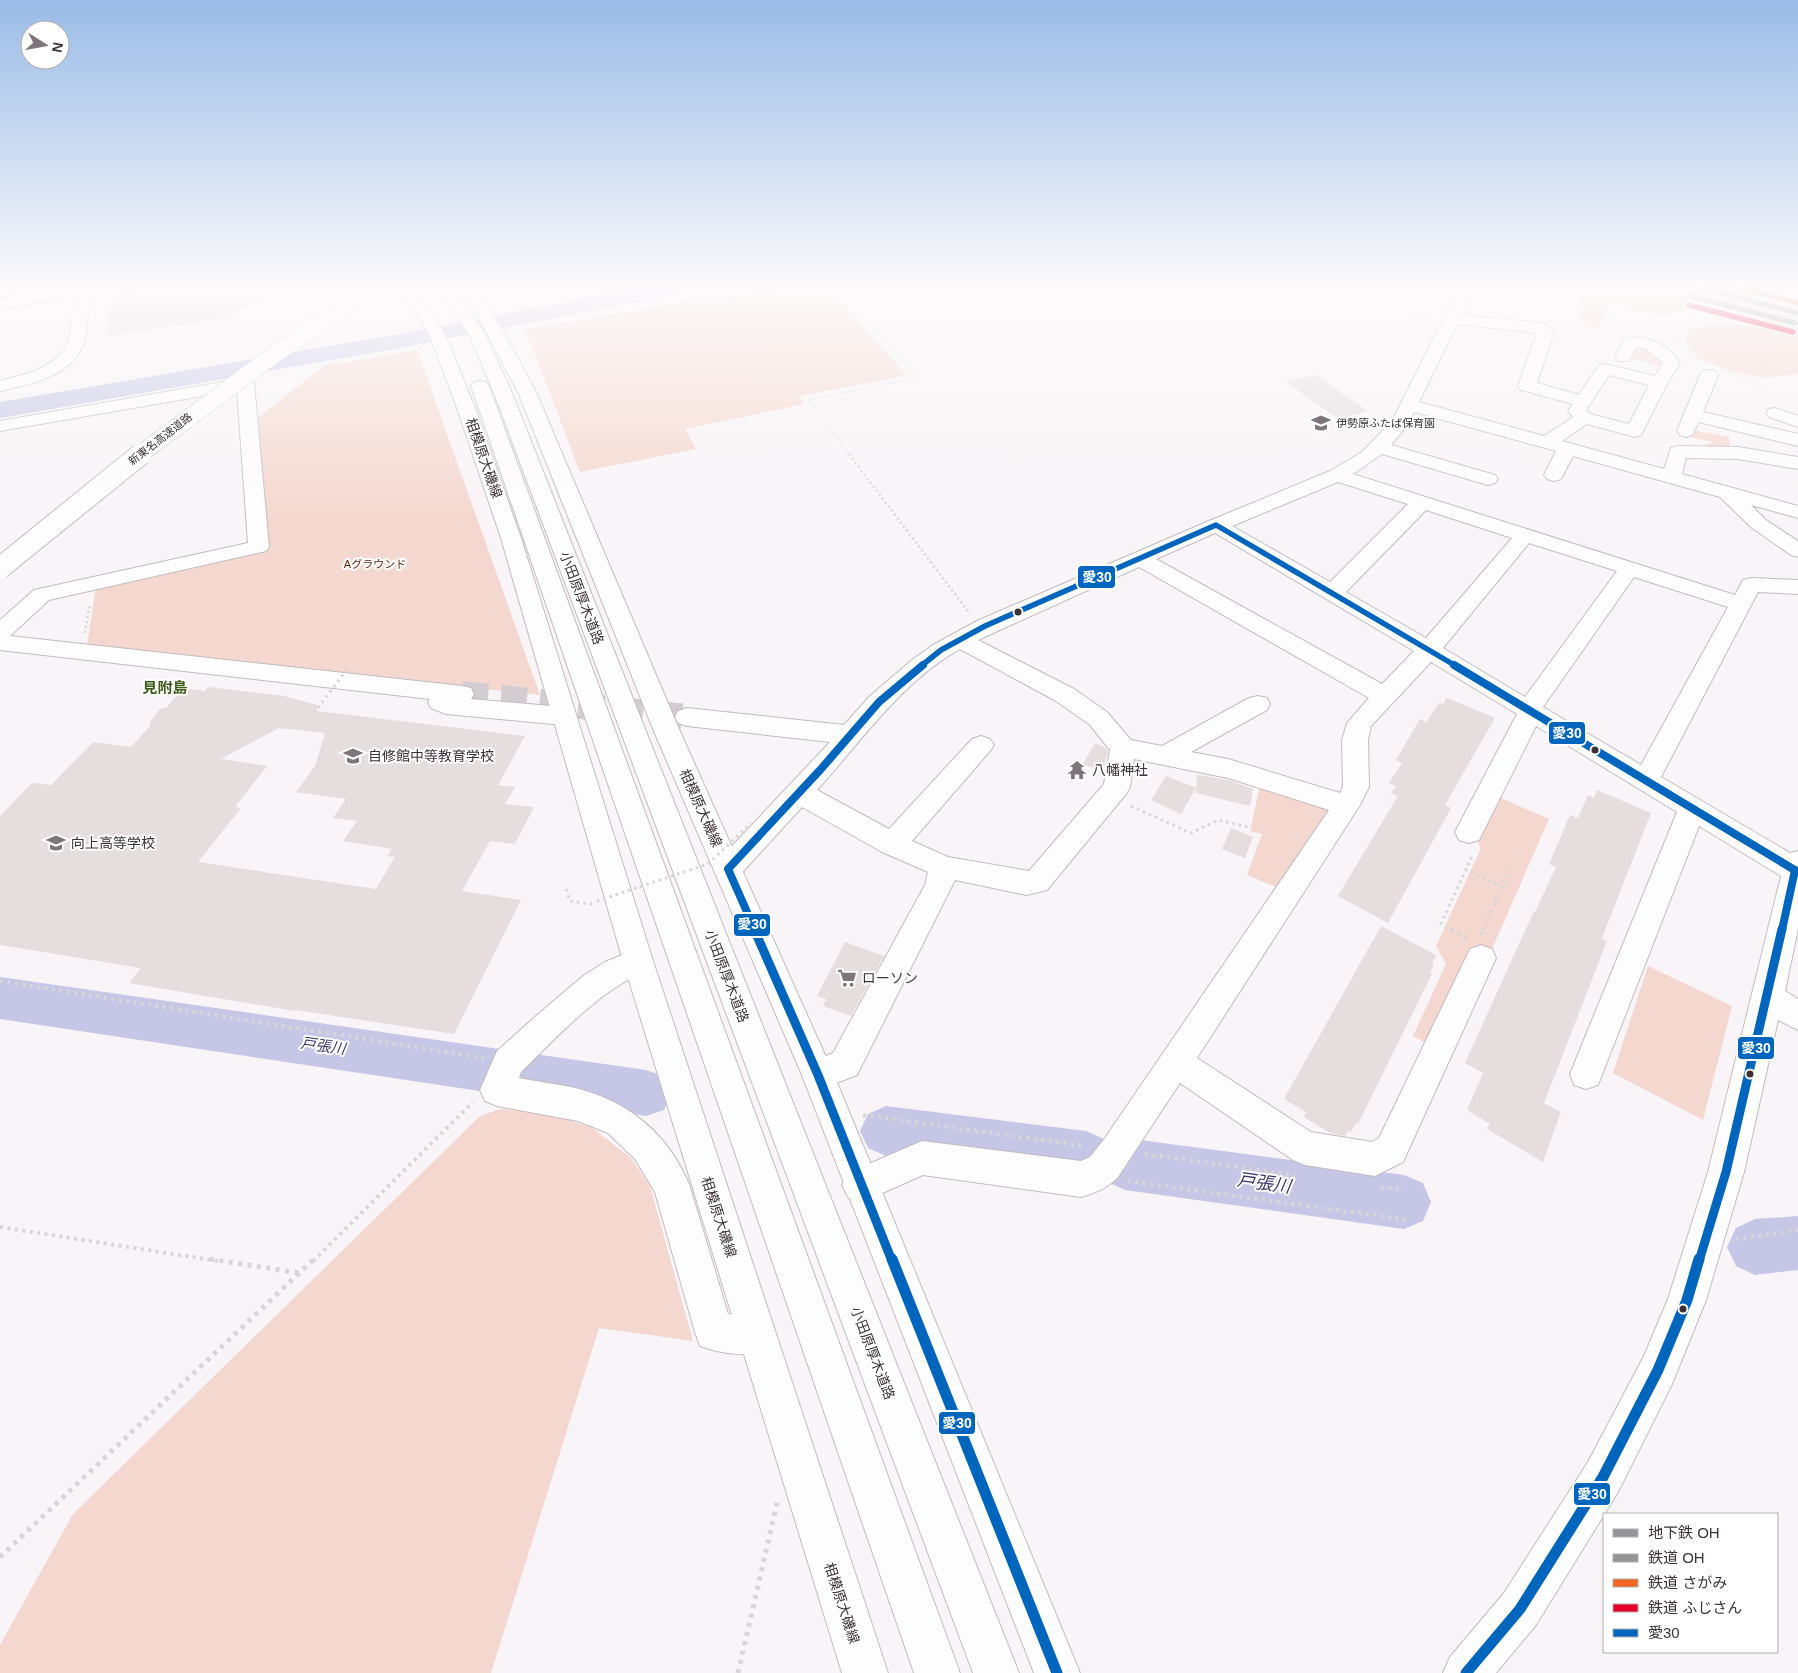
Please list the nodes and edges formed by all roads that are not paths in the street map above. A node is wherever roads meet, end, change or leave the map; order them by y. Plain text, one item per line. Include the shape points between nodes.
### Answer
1 (56, 364) edge
2 (240, 364) edge
3 (262, 364) edge
4 (463, 364) edge
5 (473, 364) edge
6 (485, 364) edge
7 (499, 364) edge
8 (1429, 364) edge
9 (1535, 364) edge
10 (1671, 364) edge
11 (1714, 369) road end
12 (1659, 382) junction
13 (0, 386) edge
14 (1409, 406) junction
15 (1798, 408) edge
16 (1584, 410) junction
17 (1693, 416) junction
18 (1525, 419) dead end
19 (1798, 422) edge
20 (0, 426) edge
21 (1684, 436) dead end
22 (1798, 440) edge
23 (1558, 442) junction
24 (1380, 447) junction
25 (1798, 463) edge
26 (1337, 475) junction
27 (1554, 475) dead end
28 (1476, 477) dead end
29 (1671, 478) junction
30 (1727, 493) junction
31 (1422, 502) junction
32 (1798, 512) edge
33 (1216, 525) junction
34 (1525, 535) junction
35 (0, 547) edge
36 (1798, 551) edge
37 (1138, 558) junction
38 (0, 568) edge
39 (1630, 568) junction
40 (1798, 587) edge
41 (1332, 593) junction
42 (1741, 604) junction
43 (0, 632) edge
44 (961, 639) junction
45 (0, 642) edge
46 (1428, 650) junction
47 (429, 690) junction
48 (462, 694) tunnel mouth
49 (1384, 696) junction
50 (1258, 704) dead end
51 (1530, 711) junction
52 (563, 716) junction
53 (687, 717) tunnel mouth
54 (850, 734) junction
55 (1123, 748) junction
56 (983, 751) dead end
57 (1171, 757) junction
58 (1646, 781) junction
59 (798, 793) junction
60 (1347, 805) junction
61 (1692, 809) junction
62 (1470, 832) road end
63 (892, 844) junction
64 (944, 867) junction
65 (1797, 868) edge
66 (728, 869) junction
67 (1479, 951) road end
68 (638, 961) junction
69 (1783, 1007) edge
70 (1176, 1062) junction
71 (1586, 1074) dead end
72 (818, 1075) junction
73 (860, 1185) junction
74 (757, 1335) junction
75 (865, 1673) edge
76 (937, 1673) edge
77 (996, 1673) edge
78 (1057, 1673) edge
79 (1466, 1673) edge

1 - 13 main road via 40,374
2 - 35 main road, 新東名高速道路 via 75,486
3 - 38 main road, 新東名高速道路, bridge via 95,490
4 - 52 main road, 相模原大磯線 via 466,408 511,538
5 - 76 main road, 小田原厚木道路
6 - 77 main road, 小田原厚木道路 via 503,393
7 - 66 main road, 相模原大磯線 via 527,392 666,729
8 - 14 main road
9 - 16 main road via 1527,386
10 - 12 main road
11 - 17 main road
12 - 16 main road via 1605,369
12 - 16 main road via 1635,431
14 - 23 main road
14 - 24 main road
15 - 19 main road via 1777,407
16 - 23 main road
17 - 21 main road
17 - 22 main road
18 - 23 main road
20 - 43 main road via 245,383 259,548 42,595
23 - 27 main road
23 - 29 main road
24 - 26 main road
24 - 28 main road
25 - 29 main road via 1738,453 1678,452
26 - 31 main road
26 - 33 main road
29 - 30 main road
30 - 32 main road
30 - 36 main road via 1759,524
31 - 34 main road
31 - 41 main road
33 - 37 main road
33 - 41 main road
34 - 39 main road
34 - 46 main road
37 - 44 main road
37 - 49 main road
39 - 42 main road
39 - 51 main road
40 - 42 main road via 1751,585
41 - 46 main road
42 - 58 main road
44 - 54 main road via 920,666 878,702
44 - 55 main road via 1066,695 1098,718
45 - 47 main road
46 - 49 main road
46 - 51 main road
47 - 48 main road
47 - 52 main road via 436,701 446,705
49 - 60 main road via 1359,723 1355,740 1356,787
50 - 57 main road via 1172,750
51 - 58 main road
51 - 62 main road
52 - 68 main road, 相模原大磯線
53 - 54 main road
54 - 59 main road
55 - 57 main road
55 - 64 main road via 1117,787 1066,832 1037,882 1027,883
56 - 63 main road
57 - 60 main road via 1228,769
58 - 61 main road
59 - 63 main road
59 - 66 main road
60 - 70 main road
61 - 65 main road
61 - 71 main road
63 - 64 main road
64 - 72 main road via 938,886 845,1064
65 - 69 main road
66 - 72 main road, 相模原大磯線
67 - 70 main road via 1391,1150 1374,1159 1305,1148
68 - 74 main road, 相模原大磯線
68 - 74 main road via 594,986 546,1026 503,1076 620,1122 647,1147 671,1184 714,1332
69 - 79 main road via 1687,1300 1658,1370 1603,1477 1520,1609
70 - 73 main road via 1117,1150 1093,1176 1081,1179 922,1158
72 - 73 main road, 相模原大磯線
73 - 78 main road, 相模原大磯線
74 - 75 main road, 相模原大磯線

